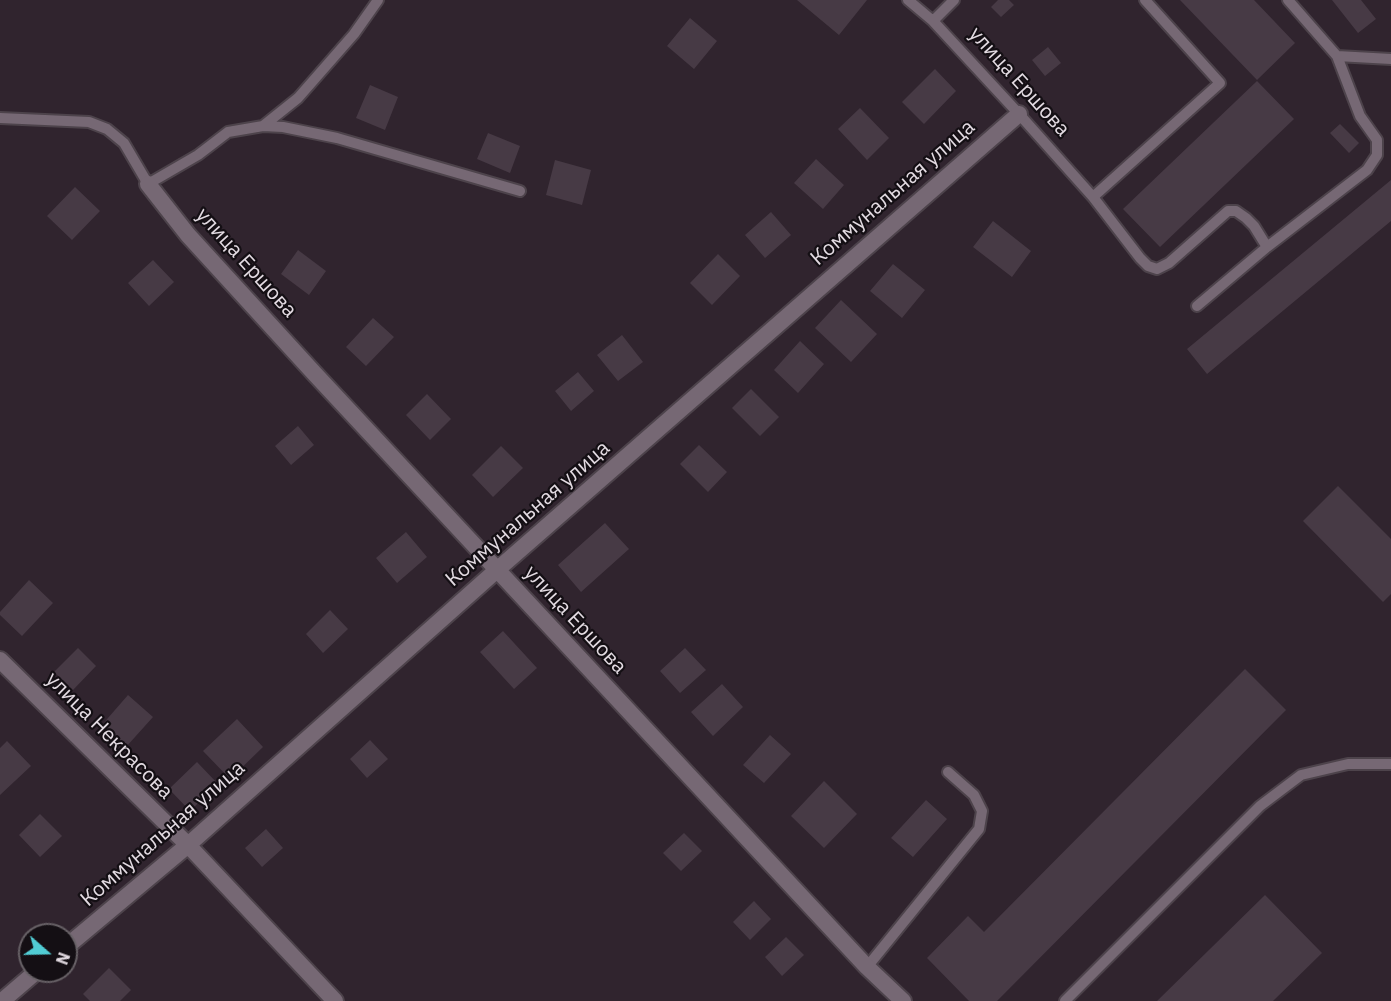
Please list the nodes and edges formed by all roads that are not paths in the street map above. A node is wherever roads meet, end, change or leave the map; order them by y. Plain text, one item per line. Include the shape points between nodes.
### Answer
1 (378, 0) edge
2 (908, 0) edge
3 (954, 0) edge
4 (1145, 0) edge
5 (1288, 0) edge
6 (933, 21) junction
7 (1337, 56) junction
8 (1391, 59) edge
9 (1019, 114) junction
10 (0, 118) edge
11 (263, 126) junction
12 (148, 184) junction
13 (520, 190) dead end
14 (1093, 197) junction
15 (1267, 247) junction
16 (1197, 306) dead end
17 (498, 570) junction
18 (0, 660) edge
19 (1391, 764) edge
20 (948, 772) dead end
21 (188, 845) junction
22 (78, 937) edge
23 (867, 967) junction
24 (23, 983) edge
25 (2, 1001) edge
26 (334, 1001) edge
27 (903, 1001) edge
28 (1065, 1001) edge

1 - 11 lane via 298,98
2 - 6 lane, улица Ершова
3 - 6 lane
4 - 14 lane via 1220,83
5 - 7 lane
6 - 9 lane, улица Ершова
7 - 8 lane
7 - 15 lane via 1360,116 1377,140 1377,155 1367,170
9 - 14 lane, улица Ершова
9 - 17 street, Коммунальная улица
10 - 12 lane via 89,122 107,129 124,143
11 - 12 lane via 228,132
11 - 13 lane via 337,138
12 - 17 street, улица Ершова via 306,365
14 - 15 lane, улица Ершова via 1140,258 1157,269 1228,211 1246,218
15 - 16 lane
17 - 21 street, Коммунальная улица
17 - 23 street, улица Ершова
18 - 21 street, улица Некрасова
19 - 28 lane via 1348,764 1301,775 1260,806
20 - 23 lane via 974,795 982,811 979,829
21 - 22 street, Коммунальная улица
21 - 26 street, улица Некрасова
23 - 27 street, улица Ершова
24 - 25 street

